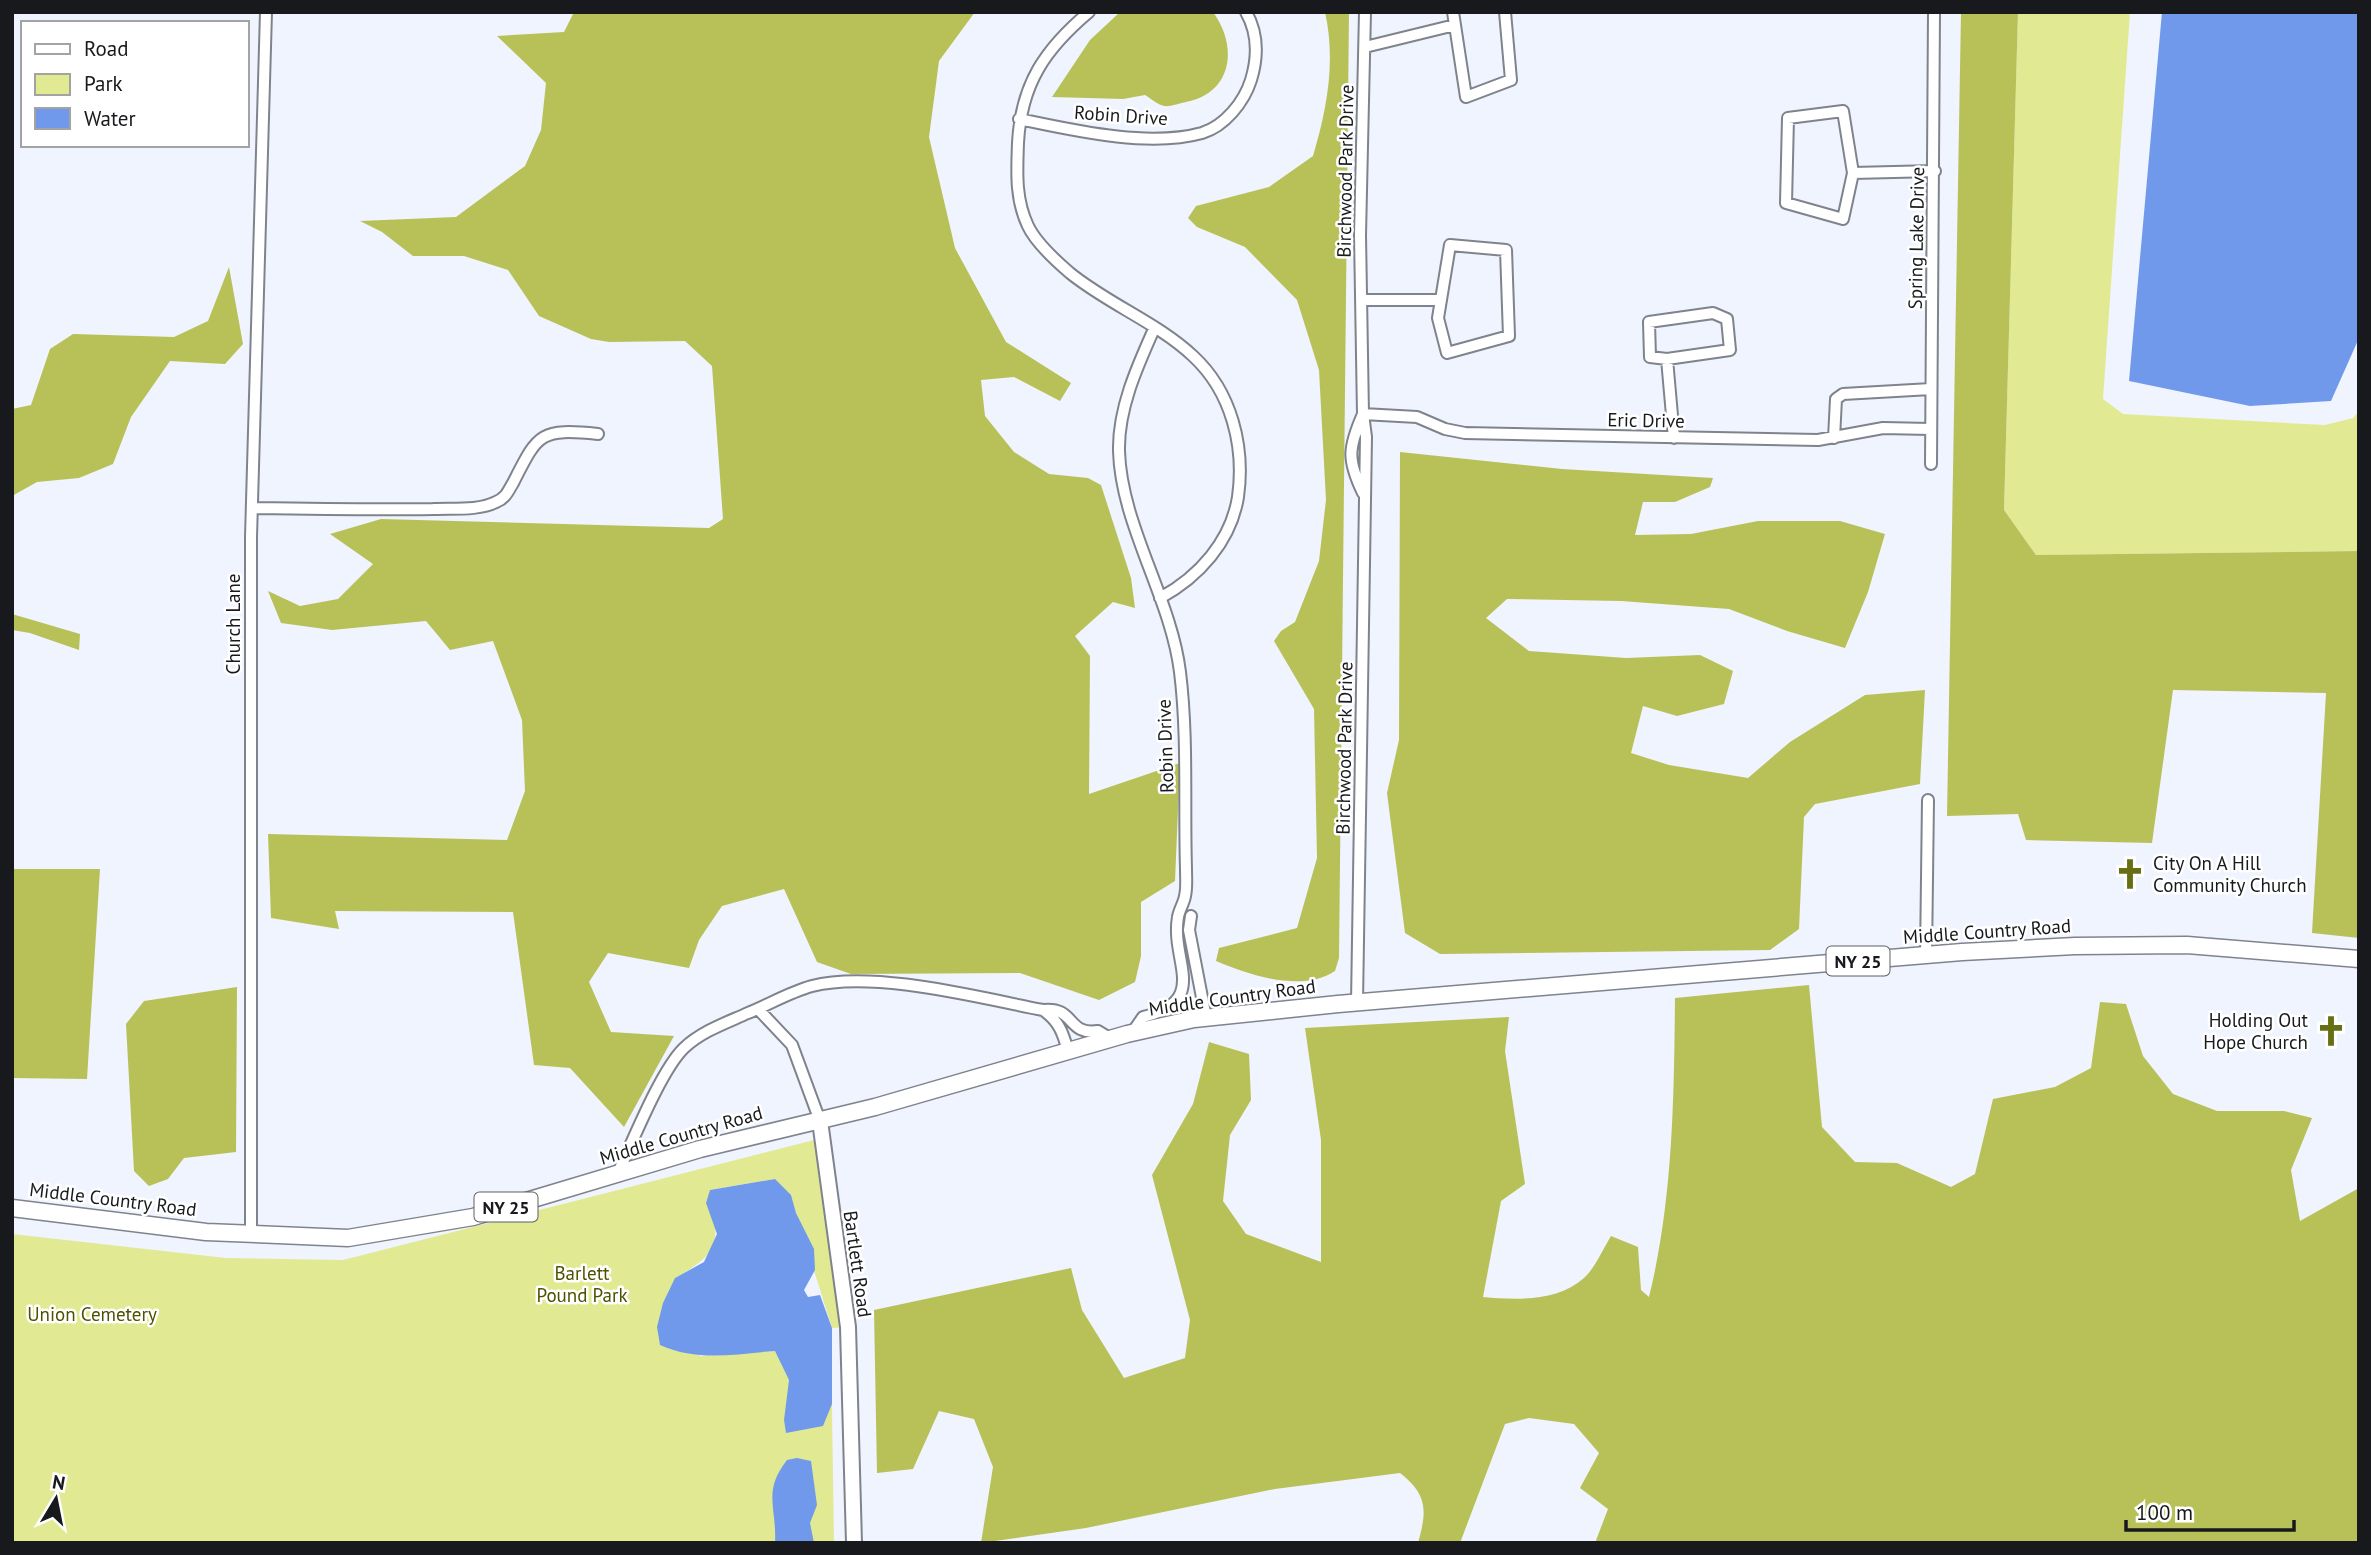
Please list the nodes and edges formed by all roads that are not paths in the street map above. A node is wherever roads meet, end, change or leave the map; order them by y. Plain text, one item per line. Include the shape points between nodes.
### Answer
1 (266, 12) edge
2 (1088, 12) edge
3 (1245, 12) edge
4 (1365, 12) edge
5 (1453, 12) edge
6 (1506, 12) edge
7 (1934, 12) edge
8 (1455, 25) junction
9 (1365, 47) junction
10 (1020, 119) junction
11 (1935, 171) junction
12 (1853, 173) junction
13 (1363, 300) junction
14 (1440, 300) junction
15 (1154, 329) junction
16 (1667, 359) junction
17 (1931, 389) junction
18 (1363, 414) junction
19 (1930, 429) junction
20 (598, 434) dead end
21 (1674, 438) junction
22 (1833, 438) junction
23 (1931, 464) dead end
24 (1363, 494) junction
25 (252, 508) junction
26 (1160, 598) junction
27 (1928, 800) dead end
28 (1185, 897) junction
29 (1926, 956) junction
30 (2359, 959) edge
31 (1357, 1003) junction
32 (758, 1009) junction
33 (1043, 1010) junction
34 (1206, 1018) junction
35 (1132, 1033) junction
36 (1111, 1039) junction
37 (1068, 1051) junction
38 (820, 1121) junction
39 (617, 1175) junction
40 (12, 1208) edge
41 (251, 1235) junction
42 (854, 1543) edge

1 - 25 street, Church Lane
2 - 10 street via 1038,64
3 - 10 street, Robin Drive via 1258,57 1250,84 1228,119 1202,133 1160,138 1082,132
4 - 9 street, Birchwood Park Drive
5 - 8 street
6 - 8 street via 1511,80 1466,97
7 - 11 street, Spring Lake Drive
8 - 9 street
9 - 13 street, Birchwood Park Drive via 1360,235
10 - 15 street via 1016,183 1028,227 1056,261 1091,290
11 - 12 street
11 - 17 street, Spring Lake Drive
12 - 12 street via 1843,111 1788,118 1786,203 1843,219
13 - 14 street
13 - 18 street, Birchwood Park Drive
14 - 14 street via 1438,318 1447,353 1509,336 1506,250 1450,245
15 - 26 street, Robin Drive via 1125,404 1119,450 1125,493
15 - 26 street via 1194,356 1221,393 1238,436 1241,475 1235,519 1211,558 1184,585
16 - 16 street via 1730,350 1727,319 1713,313 1649,322 1650,357
16 - 21 street
17 - 19 street, Spring Lake Drive
17 - 22 street via 1843,394 1836,399
18 - 21 street, Eric Drive via 1417,417 1455,432
18 - 24 street, Birchwood Park Drive via 1372,449
18 - 24 street, Birchwood Park Drive via 1351,441 1350,461
19 - 22 street, Eric Drive via 1883,428
19 - 23 street, Spring Lake Drive
20 - 25 street via 571,431 539,438 505,497 494,504 475,508
21 - 22 street, Eric Drive
24 - 31 street, Birchwood Park Drive
25 - 41 street, Church Lane
26 - 28 street, Robin Drive via 1180,671
27 - 29 street
28 - 34 street, Robin Drive via 1198,947 1196,964
28 - 35 street, Robin Drive via 1177,917 1184,980 1181,993 1164,1012 1143,1017
29 - 30 main road, Middle Country Road / NY 25 via 2132,943
29 - 31 main road, Middle Country Road / NY 25
31 - 34 main road, Middle Country Road / NY 25
32 - 33 street via 814,986 849,982 937,989
32 - 38 street, Bartlett Road via 792,1045
32 - 39 street via 705,1032 682,1049
33 - 36 street via 1060,1010 1078,1030 1098,1031
33 - 37 street via 1055,1018
34 - 35 main road, Middle Country Road / NY 25
35 - 36 main road, Middle Country Road / NY 25
36 - 37 main road, Middle Country Road / NY 25
37 - 38 main road, Middle Country Road / NY 25
38 - 39 main road, Middle Country Road / NY 25 via 709,1146
38 - 42 street, Bartlett Road via 848,1327
39 - 41 main road, Middle Country Road / NY 25 via 474,1217 404,1230 348,1238
40 - 41 main road, Middle Country Road / NY 25

